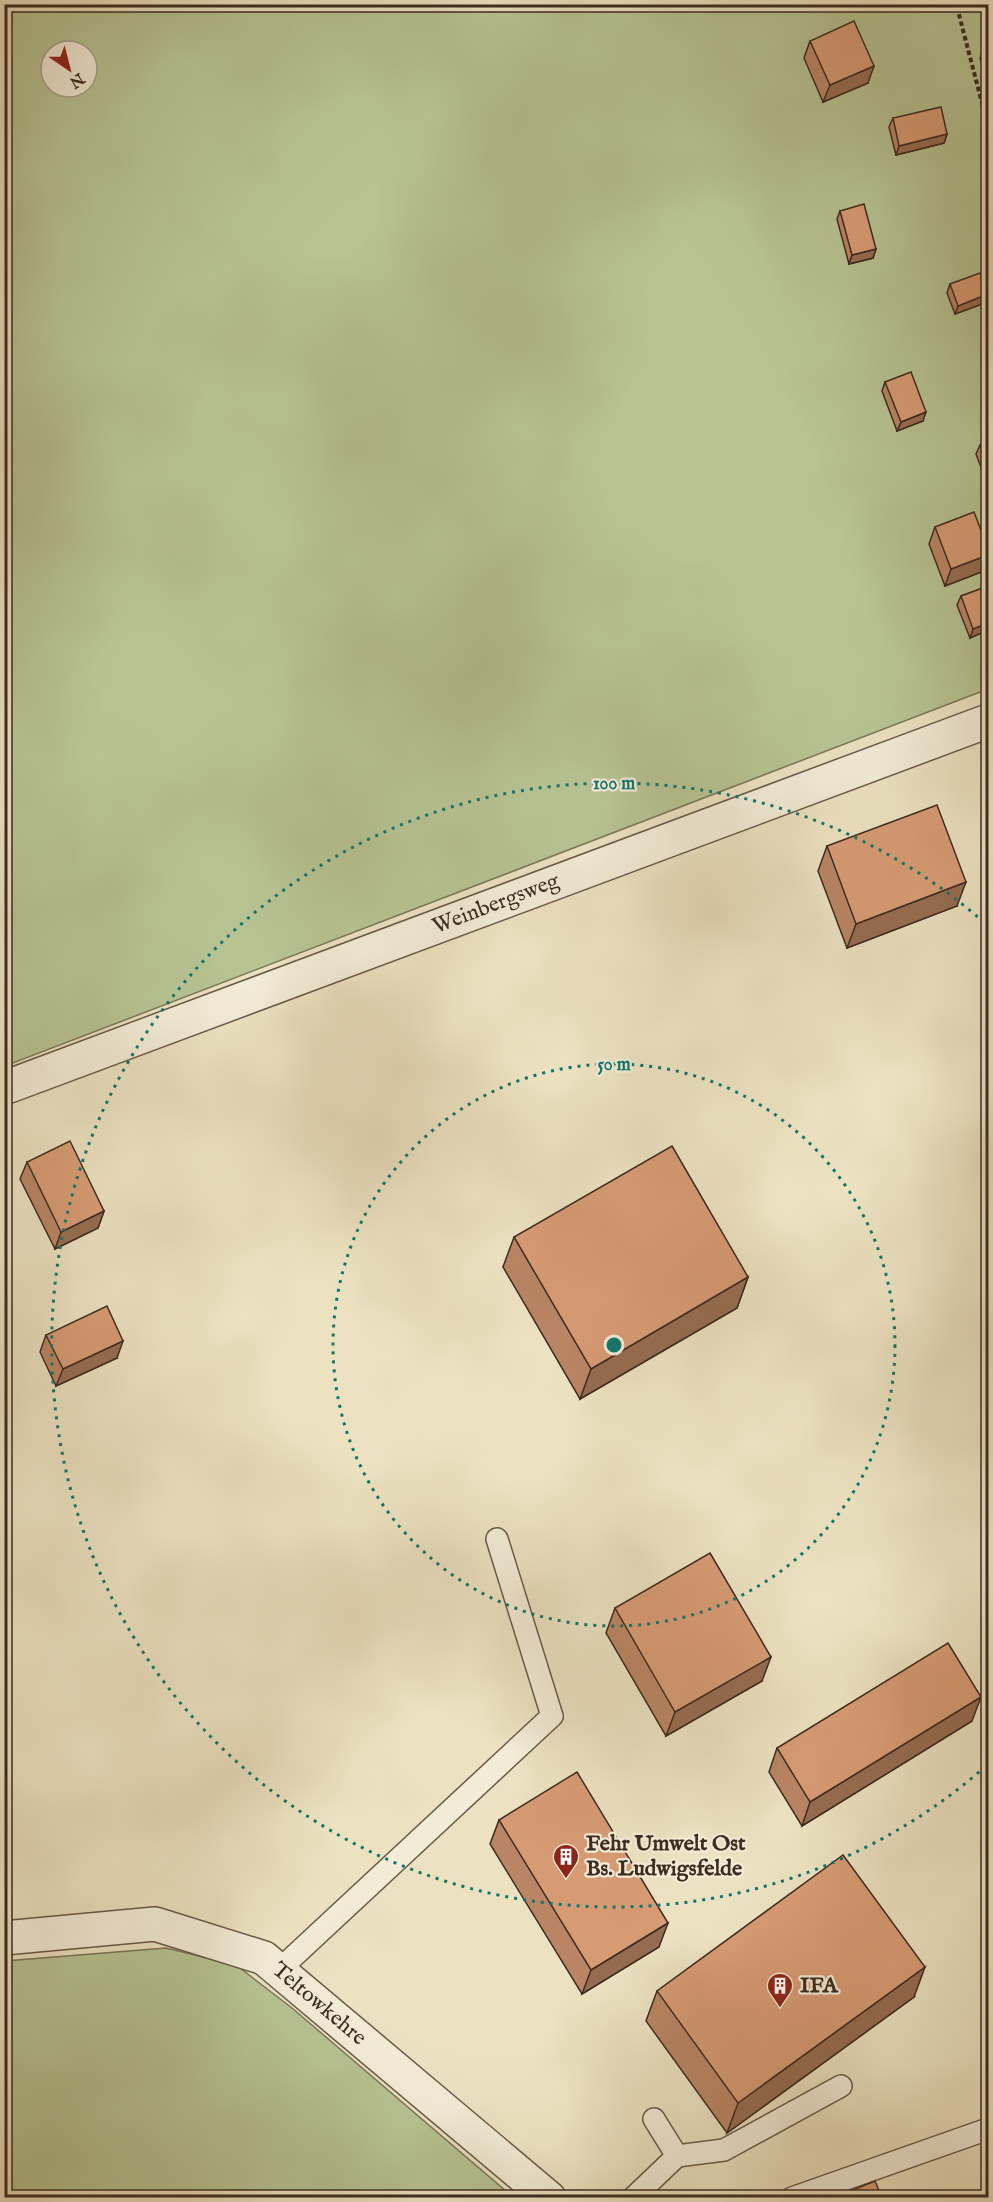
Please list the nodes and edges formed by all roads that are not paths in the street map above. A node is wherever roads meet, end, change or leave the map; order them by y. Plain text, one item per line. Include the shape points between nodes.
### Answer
1 (986, 729) edge
2 (4, 1088) edge
3 (497, 1539) dead end
4 (4, 1938) edge
5 (279, 1970) junction
6 (841, 2086) dead end
7 (654, 2119) dead end
8 (988, 2128) edge
9 (677, 2156) junction
10 (549, 2198) edge
11 (633, 2198) edge
12 (792, 2198) edge

1 - 2 street, Weinbergsweg
3 - 5 lane via 552,1716
4 - 5 street, Teltowkehre via 155,1924 264,1958
5 - 10 street, Teltowkehre
6 - 9 lane via 724,2150
7 - 9 lane
8 - 12 lane
9 - 11 lane

